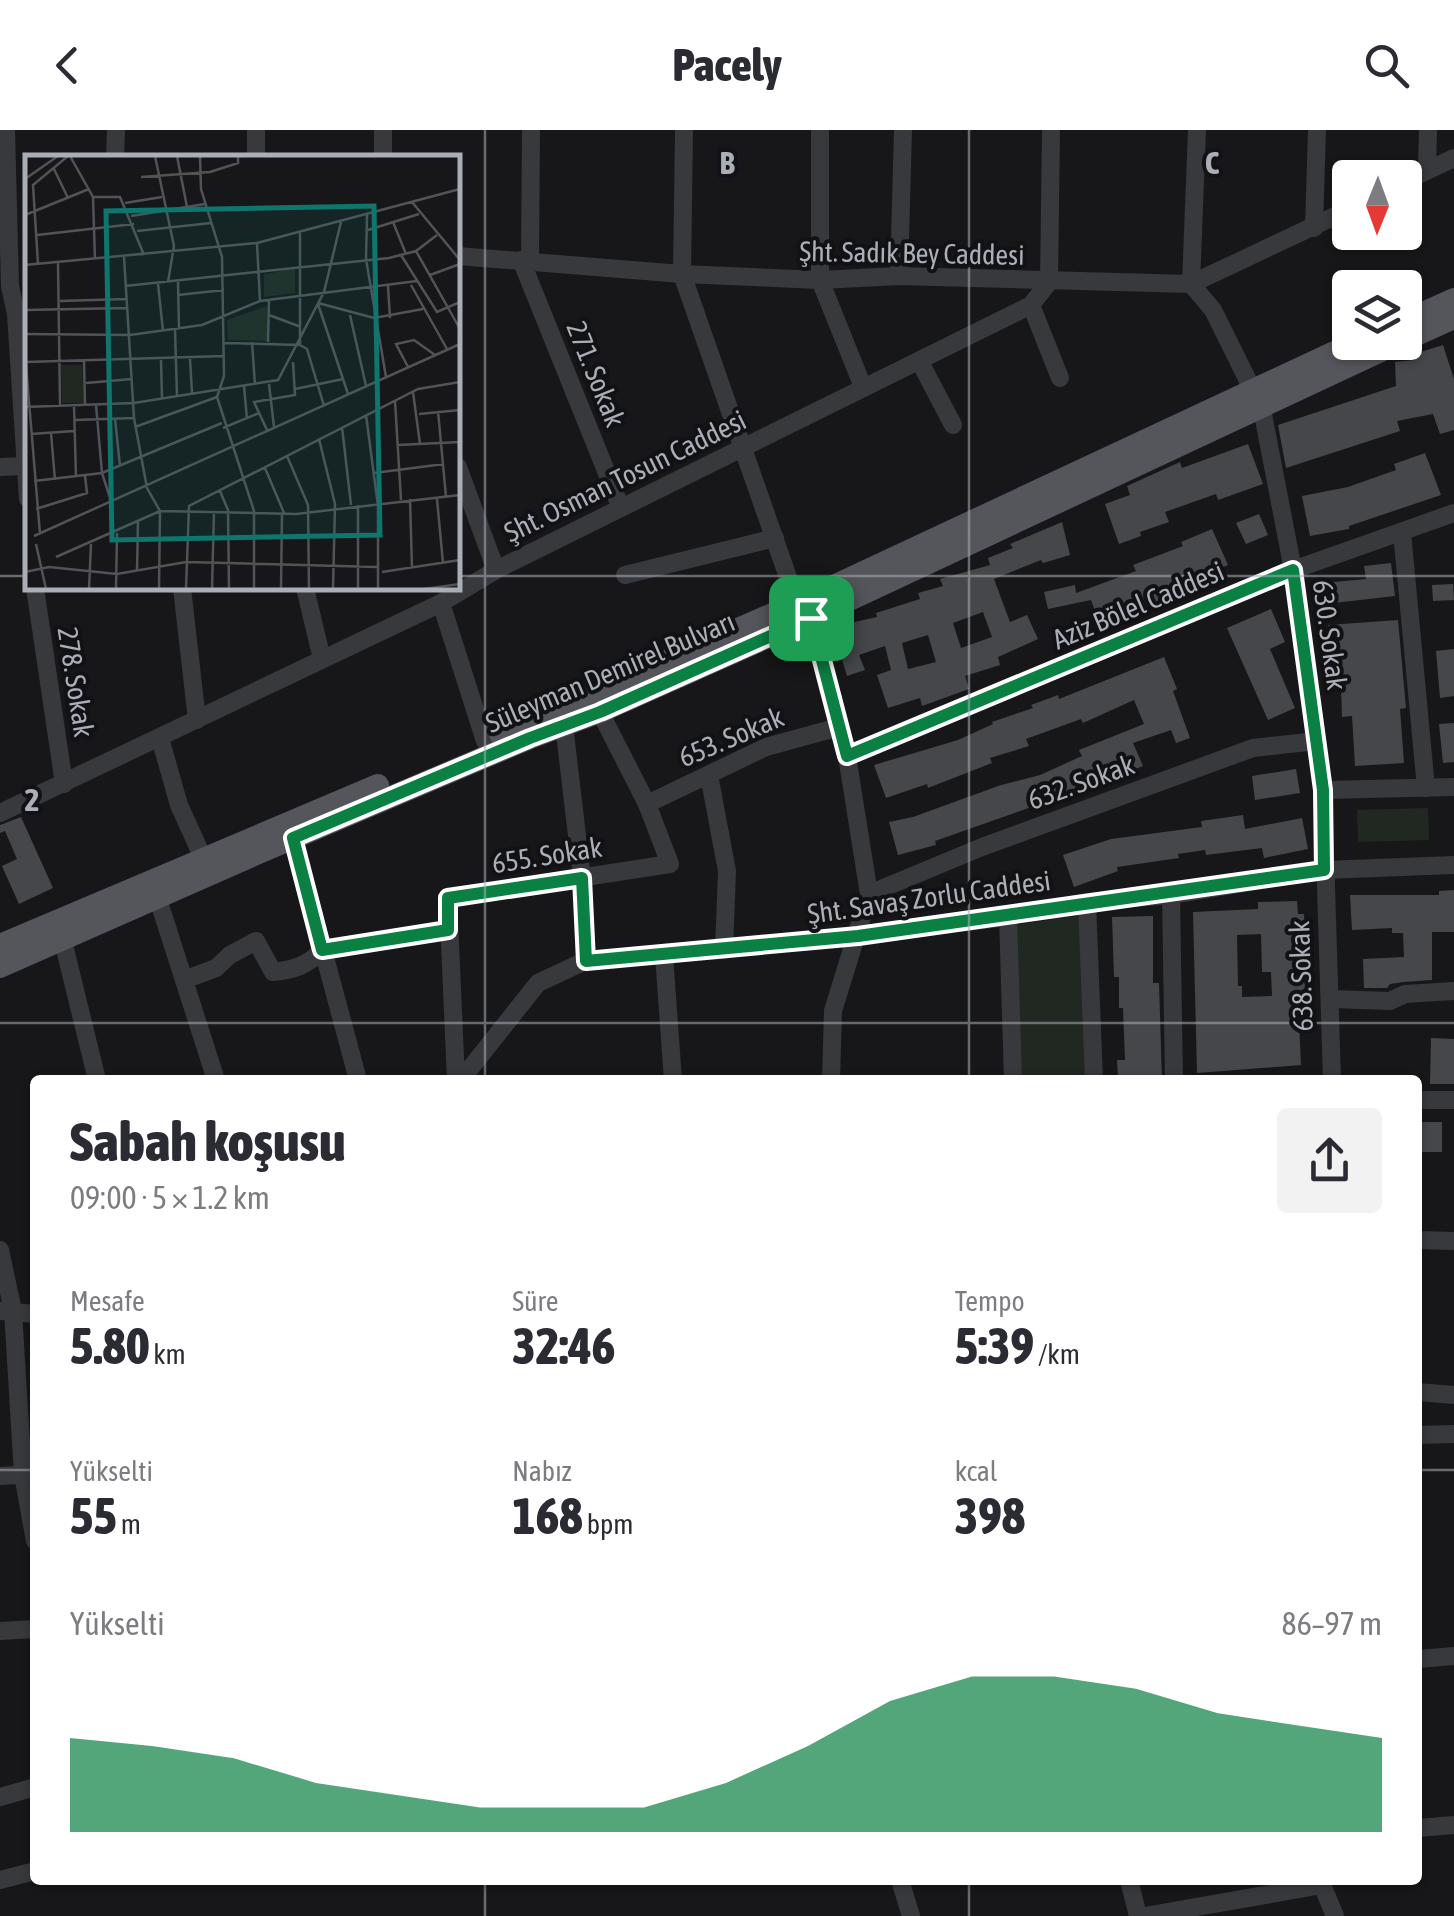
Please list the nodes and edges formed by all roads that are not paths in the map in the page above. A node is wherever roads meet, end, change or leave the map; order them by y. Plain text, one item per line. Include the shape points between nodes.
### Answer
1 (6, 130) edge
2 (116, 130) edge
3 (531, 130) edge
4 (684, 130) edge
5 (820, 130) edge
6 (903, 130) edge
7 (1051, 130) edge
8 (1197, 130) edge
9 (1317, 130) edge
10 (1428, 130) edge
11 (115, 155) edge
12 (1454, 158) edge
13 (1427, 170) junction
14 (1422, 172) edge
15 (1332, 218) edge
16 (1314, 228) junction
17 (460, 256) edge
18 (526, 260) junction
19 (682, 274) junction
20 (900, 276) junction
21 (820, 280) junction
22 (1050, 282) junction
23 (1191, 284) junction
24 (1031, 305) junction
25 (15, 313) edge
26 (1453, 318) edge
27 (1422, 320) edge
28 (1422, 332) edge
29 (1332, 356) edge
30 (1355, 360) edge
31 (920, 362) junction
32 (1060, 378) dead end
33 (863, 387) junction
34 (1256, 400) junction
35 (952, 426) dead end
36 (744, 448) junction
37 (0, 466) edge
38 (24, 466) junction
39 (460, 472) edge
40 (25, 474) edge
41 (621, 508) junction
42 (1454, 513) edge
43 (1402, 532) junction
44 (775, 538) junction
45 (496, 570) junction
46 (1293, 570) junction
47 (625, 574) dead end
48 (35, 590) edge
49 (182, 590) edge
50 (305, 590) edge
51 (441, 603) junction
52 (804, 610) junction
53 (322, 659) junction
54 (600, 712) junction
55 (197, 720) junction
56 (564, 725) junction
57 (839, 726) junction
58 (160, 738) junction
59 (485, 740) junction
60 (1317, 741) junction
61 (847, 756) junction
62 (708, 775) junction
63 (64, 784) junction
64 (1454, 787) edge
65 (1426, 788) junction
66 (1323, 790) junction
67 (647, 804) junction
68 (0, 812) edge
69 (293, 838) junction
70 (203, 858) junction
71 (1454, 865) edge
72 (1324, 870) junction
73 (582, 878) junction
74 (870, 894) junction
75 (1171, 894) junction
76 (158, 899) junction
77 (1087, 902) junction
78 (1008, 917) junction
79 (448, 930) junction
80 (858, 936) junction
81 (63, 941) junction
82 (0, 945) edge
83 (322, 950) junction
84 (724, 950) junction
85 (664, 954) junction
86 (586, 961) junction
87 (0, 967) edge
88 (184, 980) junction
89 (1454, 991) edge
90 (1331, 999) junction
91 (96, 1075) edge
92 (214, 1075) edge
93 (357, 1075) edge
94 (458, 1075) edge
95 (462, 1075) edge
96 (672, 1075) edge
97 (831, 1075) edge
98 (1013, 1075) edge
99 (1094, 1075) edge
100 (1174, 1075) edge
101 (1332, 1075) edge
102 (1422, 1100) edge
103 (1454, 1100) edge
104 (1422, 1240) edge
105 (1454, 1241) edge
106 (0, 1250) edge
107 (6, 1311) edge
108 (1422, 1392) edge
109 (1454, 1396) edge
110 (1454, 1434) edge
111 (1422, 1435) edge
112 (29, 1474) edge
113 (0, 1476) edge
114 (30, 1629) edge
115 (0, 1631) edge
116 (1454, 1656) edge
117 (1422, 1659) edge
118 (30, 1788) edge
119 (0, 1797) edge
120 (1454, 1825) edge
121 (1422, 1828) edge
122 (30, 1872) edge
123 (0, 1880) edge
124 (901, 1885) edge
125 (1131, 1885) edge
126 (1310, 1885) edge
127 (1322, 1885) edge
128 (910, 1916) edge
129 (1141, 1916) edge
130 (1335, 1916) edge

1 - 25 street
2 - 11 street
3 - 18 street
4 - 19 street
5 - 21 street
6 - 20 street
7 - 22 street
8 - 23 street
9 - 16 street
10 - 13 street
12 - 13 street
13 - 14 street
15 - 16 street, Şht. Sadık Bey Caddesi
16 - 23 street, Şht. Sadık Bey Caddesi
17 - 18 street, Şht. Sadık Bey Caddesi
18 - 19 street, Şht. Sadık Bey Caddesi
18 - 41 street, 271. Sokak
19 - 21 street, Şht. Sadık Bey Caddesi
19 - 36 street
20 - 21 street, Şht. Sadık Bey Caddesi
20 - 22 street, Şht. Sadık Bey Caddesi
21 - 33 street
22 - 23 street, Şht. Sadık Bey Caddesi
22 - 24 street, Şht. Osman Tosun Caddesi
23 - 34 street, 630. Sokak via 1213,310
24 - 31 street, Şht. Osman Tosun Caddesi
24 - 32 street
25 - 38 street
26 - 27 main road, Süleyman Demirel Bulvarı
26 - 28 main road, Süleyman Demirel Bulvarı
29 - 34 main road, Süleyman Demirel Bulvarı
30 - 34 main road, Süleyman Demirel Bulvarı
31 - 33 street, Şht. Osman Tosun Caddesi
31 - 35 street
33 - 36 street, Şht. Osman Tosun Caddesi
34 - 46 street, 630. Sokak
34 - 52 main road, Süleyman Demirel Bulvarı
36 - 41 street, Şht. Osman Tosun Caddesi
36 - 44 street
37 - 38 street
38 - 40 street
39 - 45 street
41 - 45 street, Şht. Osman Tosun Caddesi
42 - 43 street, Aziz Bölel Caddesi
43 - 46 street, Aziz Bölel Caddesi
43 - 65 street
44 - 47 street
44 - 52 street
45 - 51 street, Şht. Osman Tosun Caddesi
46 - 60 street, 630. Sokak
46 - 61 street, Aziz Bölel Caddesi
48 - 63 street, 278. Sokak
49 - 55 street
50 - 53 street
51 - 53 street, Şht. Osman Tosun Caddesi
51 - 59 street
52 - 54 main road, Süleyman Demirel Bulvarı
52 - 57 street
52 - 59 main road, Süleyman Demirel Bulvarı
53 - 55 street, Şht. Osman Tosun Caddesi
54 - 56 main road, Süleyman Demirel Bulvarı
54 - 67 street, 655. Sokak
55 - 58 street, Şht. Osman Tosun Caddesi
56 - 69 main road, Süleyman Demirel Bulvarı
56 - 73 street
57 - 61 street
57 - 62 street, 653. Sokak via 766,747
58 - 63 street, Şht. Osman Tosun Caddesi
58 - 70 street
59 - 70 main road, Süleyman Demirel Bulvarı
60 - 66 street, 630. Sokak
60 - 74 street, 632. Sokak via 1253,748
61 - 74 street
62 - 67 street, 653. Sokak
62 - 84 street via 727,871
63 - 68 street, Şht. Osman Tosun Caddesi
64 - 65 street
65 - 66 street
66 - 72 street, 630. Sokak
67 - 73 street, 655. Sokak via 670,864
69 - 76 main road, Süleyman Demirel Bulvarı
69 - 83 street
70 - 82 main road, Süleyman Demirel Bulvarı
71 - 72 street, Şht. Savaş Zorlu Caddesi
72 - 75 street, Şht. Savaş Zorlu Caddesi
72 - 90 street, 638. Sokak
73 - 79 street, 655. Sokak via 448,898
73 - 86 street
74 - 80 street
75 - 77 street, Şht. Savaş Zorlu Caddesi
75 - 100 street
76 - 81 main road, Süleyman Demirel Bulvarı
76 - 88 street
77 - 78 street, Şht. Savaş Zorlu Caddesi
77 - 99 street
78 - 80 street, Şht. Savaş Zorlu Caddesi
78 - 98 street
79 - 83 street
79 - 94 street
80 - 84 street, Şht. Savaş Zorlu Caddesi
80 - 97 street via 834,1011
81 - 87 main road, Süleyman Demirel Bulvarı
81 - 91 street
83 - 88 street via 308,964 273,972 256,941
83 - 93 street
84 - 85 street, Şht. Savaş Zorlu Caddesi
85 - 86 street, Şht. Savaş Zorlu Caddesi
85 - 96 street
86 - 95 street, Şht. Savaş Zorlu Caddesi via 538,983
88 - 92 street
89 - 90 street via 1390,1001
90 - 101 street, 638. Sokak
102 - 103 street
104 - 105 street
106 - 107 street
107 - 112 street
108 - 109 street
110 - 111 street
112 - 113 street
114 - 115 street
116 - 117 street
118 - 119 street
120 - 121 street
122 - 123 street
124 - 128 street
125 - 129 street
126 - 129 street
127 - 130 street

